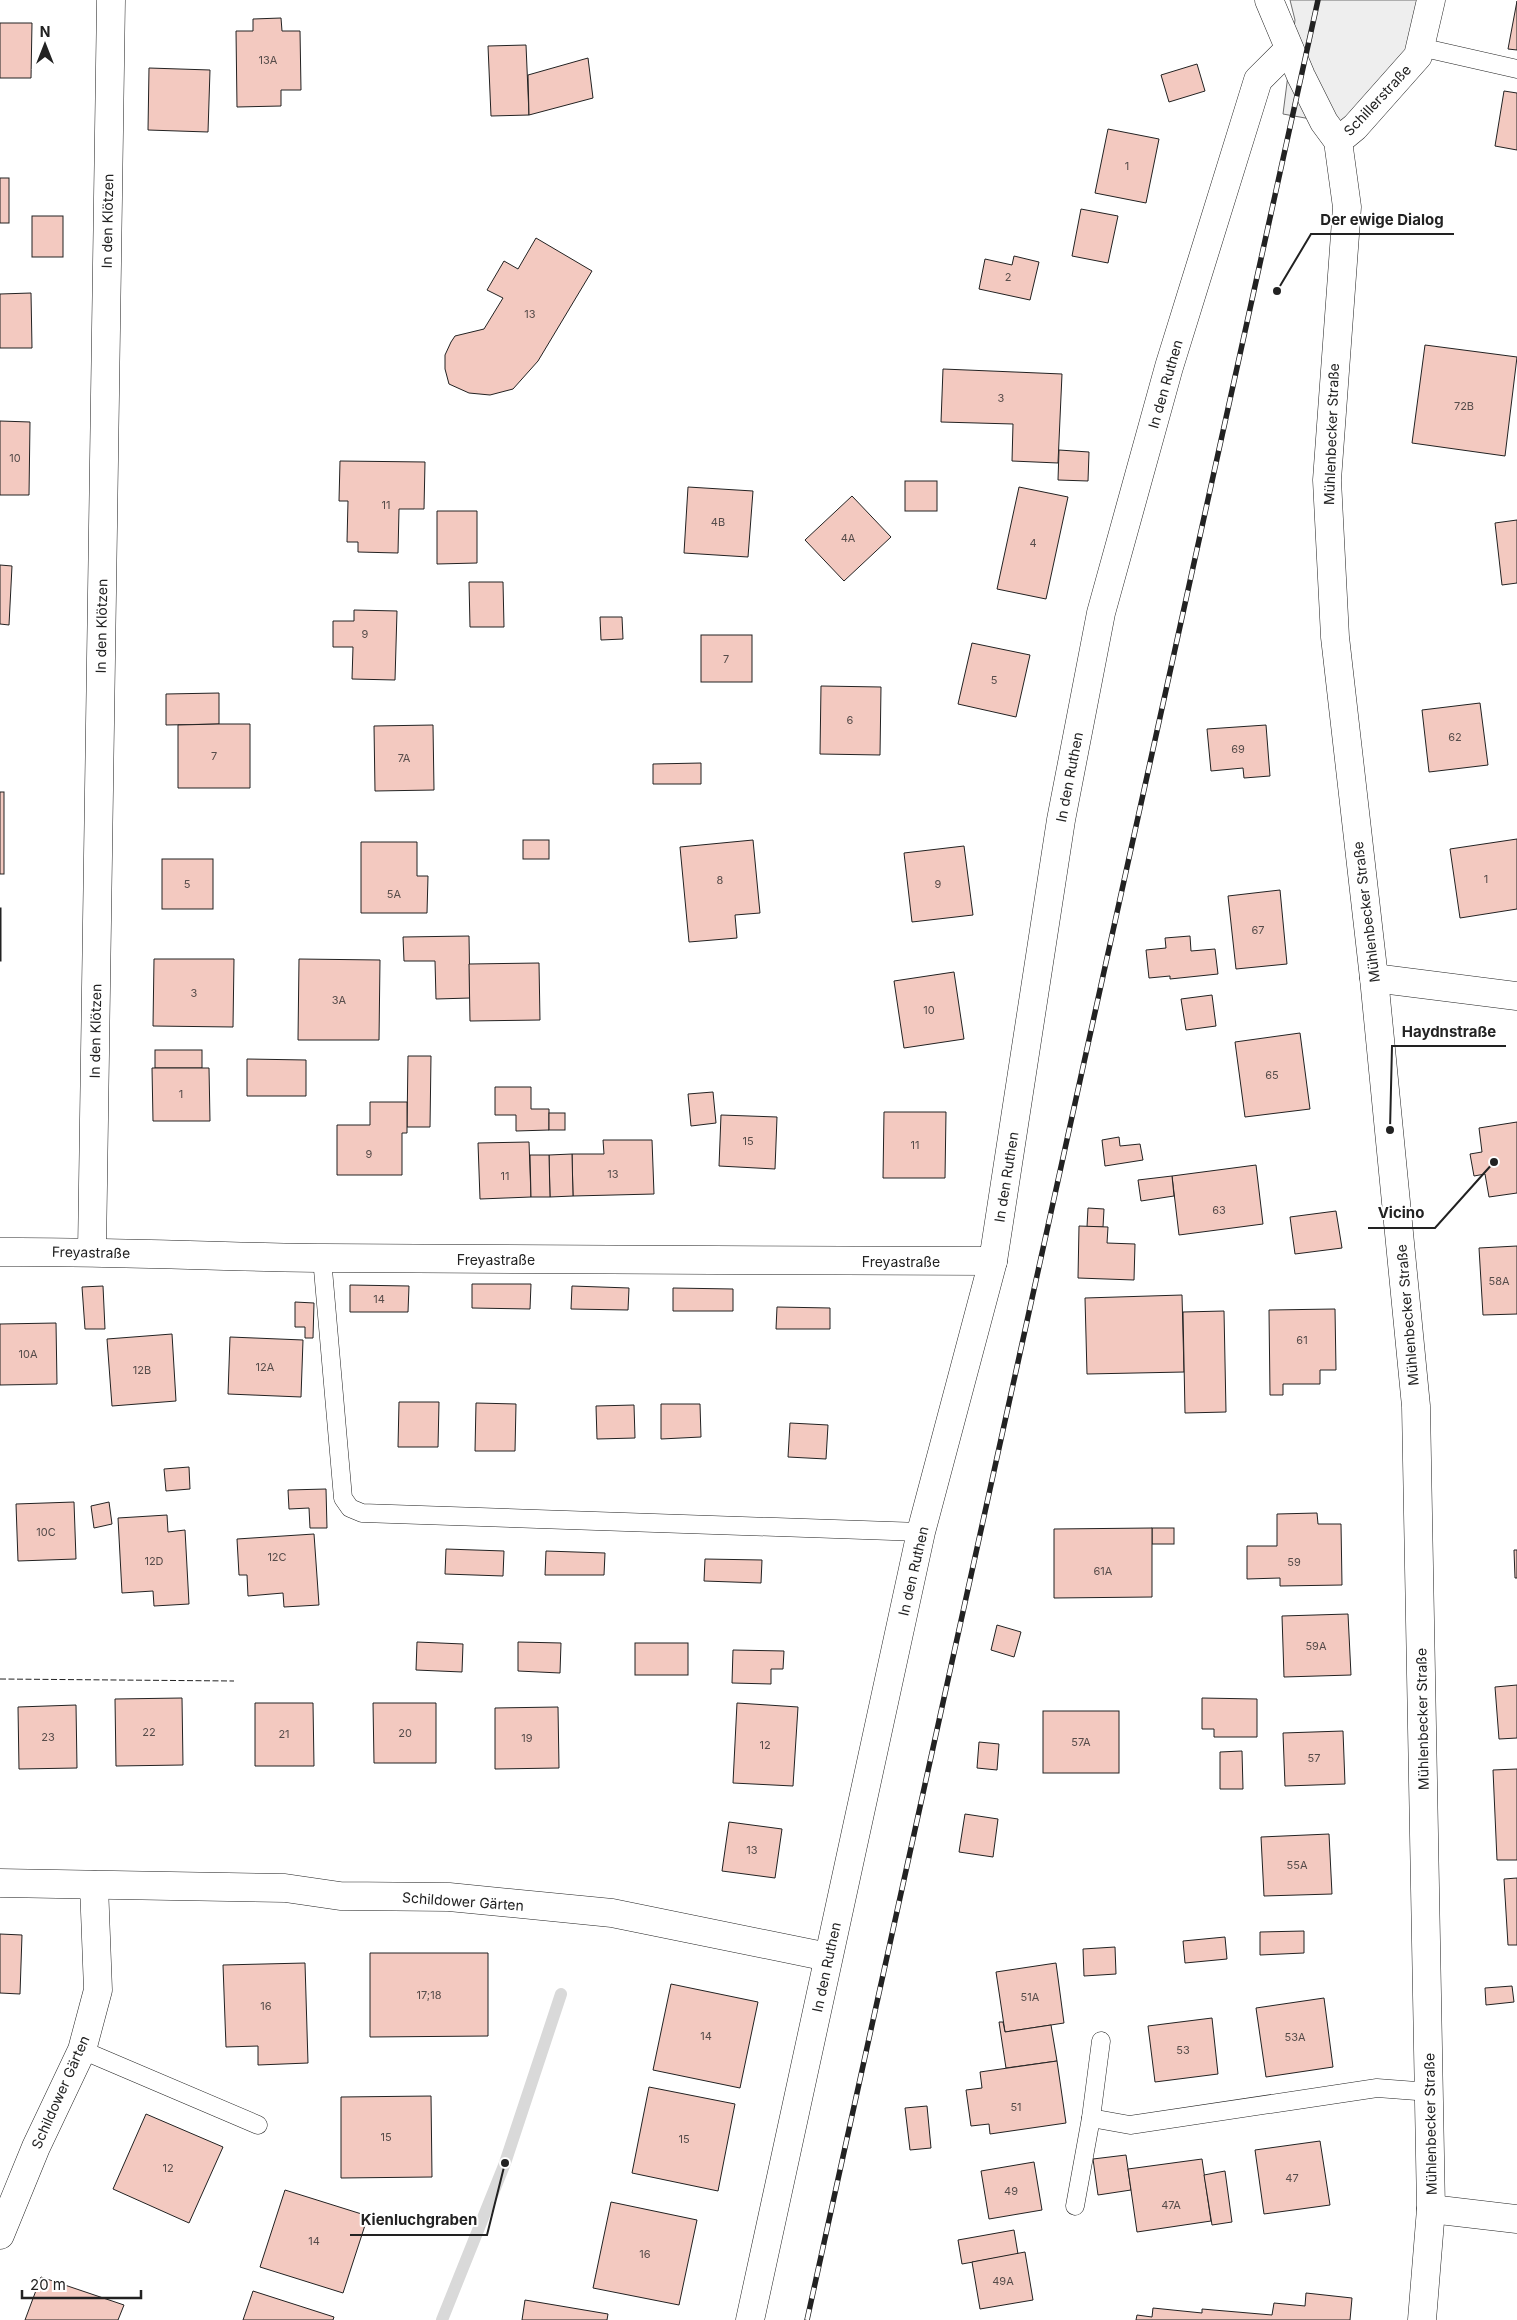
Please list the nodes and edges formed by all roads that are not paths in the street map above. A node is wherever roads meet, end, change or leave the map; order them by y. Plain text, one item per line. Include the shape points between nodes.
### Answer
1 (111, 0) edge
2 (1269, 0) edge
3 (1431, 0) edge
4 (1420, 46) junction
5 (1289, 49) junction
6 (1517, 69) edge
7 (1338, 141) junction
8 (1374, 978) junction
9 (1517, 996) edge
10 (92, 1251) junction
11 (0, 1252) edge
12 (322, 1258) junction
13 (993, 1261) junction
14 (921, 1532) junction
15 (0, 1883) edge
16 (94, 1885) junction
17 (828, 1957) junction
18 (1101, 2041) dead end
19 (82, 2050) junction
20 (1430, 2092) junction
21 (1091, 2118) junction
22 (258, 2125) dead end
23 (1075, 2206) dead end
24 (1430, 2209) junction
25 (1517, 2219) edge
26 (0, 2235) edge
27 (750, 2320) edge
28 (1422, 2320) edge

1 - 10 street, In den Klötzen
2 - 5 street, Mühlenbecker Straße
3 - 4 street, Schillerstraße
4 - 6 lane
4 - 7 street, Schillerstraße via 1418,56 1355,127
5 - 7 street, Mühlenbecker Straße via 1324,122
5 - 13 street, In den Ruthen via 1258,80 1169,367 1101,613 1061,820
7 - 8 street, Mühlenbecker Straße via 1347,207 1326,480 1335,637
8 - 9 street
8 - 20 street, Mühlenbecker Straße via 1416,1406
10 - 11 street, Freyastraße
10 - 12 street, Freyastraße
12 - 13 street, Freyastraße
12 - 14 lane via 343,1498 350,1508 362,1513
13 - 14 street, In den Ruthen
14 - 17 street, In den Ruthen
15 - 16 street, Schildower Gärten
16 - 17 street, Schildower Gärten via 285,1888 340,1896 450,1897 612,1914
16 - 19 street, Schildower Gärten via 98,1990
17 - 27 street, In den Ruthen
18 - 21 lane
19 - 22 lane
19 - 26 street, Schildower Gärten via 36,2147
20 - 21 lane via 1377,2088 1130,2125
20 - 24 street, Mühlenbecker Straße
21 - 23 lane
24 - 25 street
24 - 28 street, Mühlenbecker Straße

